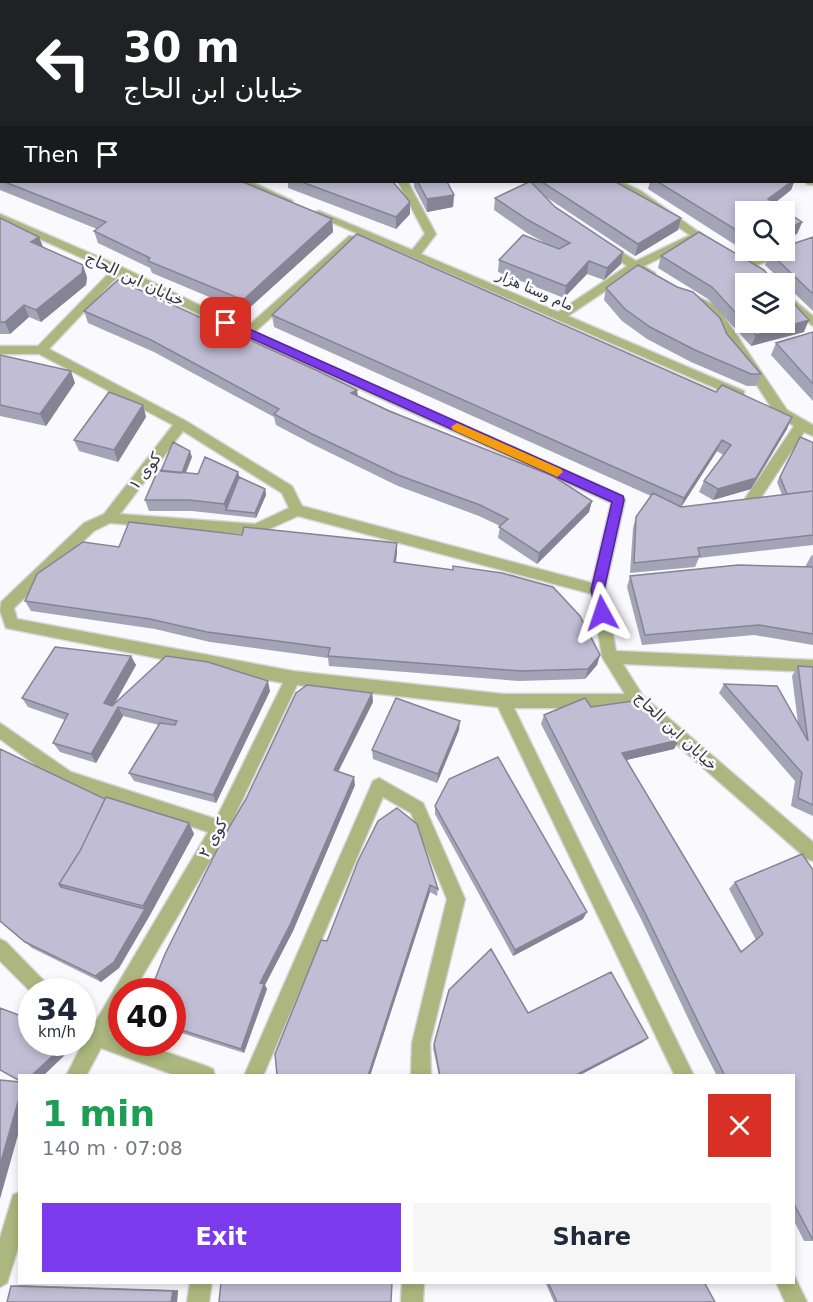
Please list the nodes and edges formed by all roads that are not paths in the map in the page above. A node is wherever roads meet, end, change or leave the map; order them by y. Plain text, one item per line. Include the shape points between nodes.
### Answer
1 (246, 183) edge
2 (404, 183) edge
3 (617, 183) edge
4 (0, 218) edge
5 (360, 232) junction
6 (696, 236) junction
7 (594, 239) edge
8 (813, 241) edge
9 (714, 245) edge
10 (414, 255) junction
11 (633, 267) junction
12 (118, 270) junction
13 (759, 273) edge
14 (795, 306) edge
15 (559, 317) junction
16 (813, 322) edge
17 (247, 333) junction
18 (0, 350) edge
19 (41, 350) junction
20 (782, 413) junction
21 (181, 424) junction
22 (808, 428) edge
23 (751, 501) edge
24 (297, 510) junction
25 (109, 518) junction
26 (598, 590) junction
27 (610, 657) junction
28 (813, 666) edge
29 (293, 678) junction
30 (638, 700) junction
31 (503, 701) junction
32 (0, 730) edge
33 (220, 828) junction
34 (813, 853) edge
35 (0, 948) edge
36 (29, 978) edge
37 (130, 978) edge
38 (108, 1008) edge
39 (96, 1023) edge
40 (96, 1035) edge
41 (81, 1056) edge
42 (76, 1074) edge
43 (201, 1074) edge
44 (254, 1074) edge
45 (421, 1074) edge
46 (684, 1074) edge
47 (18, 1209) edge
48 (0, 1276) edge
49 (201, 1284) edge
50 (413, 1284) edge
51 (787, 1284) edge
52 (198, 1302) edge
53 (412, 1302) edge
54 (796, 1302) edge

1 - 5 street, مام وستا هژار
2 - 10 street via 431,234
3 - 6 street
4 - 12 street, خیابان ابن الحاج
5 - 10 street, مام وستا هژار
5 - 17 street
6 - 9 street
6 - 11 street
7 - 11 street
8 - 13 street via 745,261
10 - 15 street, مام وستا هژار
11 - 15 street
11 - 20 street via 713,309
12 - 17 street, خیابان ابن الحاج
12 - 19 street
14 - 16 street
15 - 20 street, مام وستا هژار
17 - 26 street, خیابان ابن الحاج via 618,500
18 - 19 street
19 - 21 street
20 - 22 street, مام وستا هژار
21 - 24 street via 287,490
21 - 25 street, کوی ۱
22 - 23 street
24 - 25 street via 256,530
24 - 26 street
25 - 29 street via 89,527 6,606 11,624
26 - 27 street, خیابان ابن الحاج
27 - 28 street
27 - 30 street, خیابان ابن الحاج
29 - 31 street
29 - 33 street, کوی ۲
30 - 31 street
30 - 34 street, خیابان ابن الحاج
31 - 46 street
32 - 33 street via 66,778
33 - 37 street, کوی ۲
35 - 36 street
38 - 39 street, کوی ۲
40 - 43 street
41 - 42 street, کوی ۲
44 - 45 street via 379,786 417,808 456,899 422,1043
47 - 48 street
49 - 52 street
50 - 53 street
51 - 54 street

